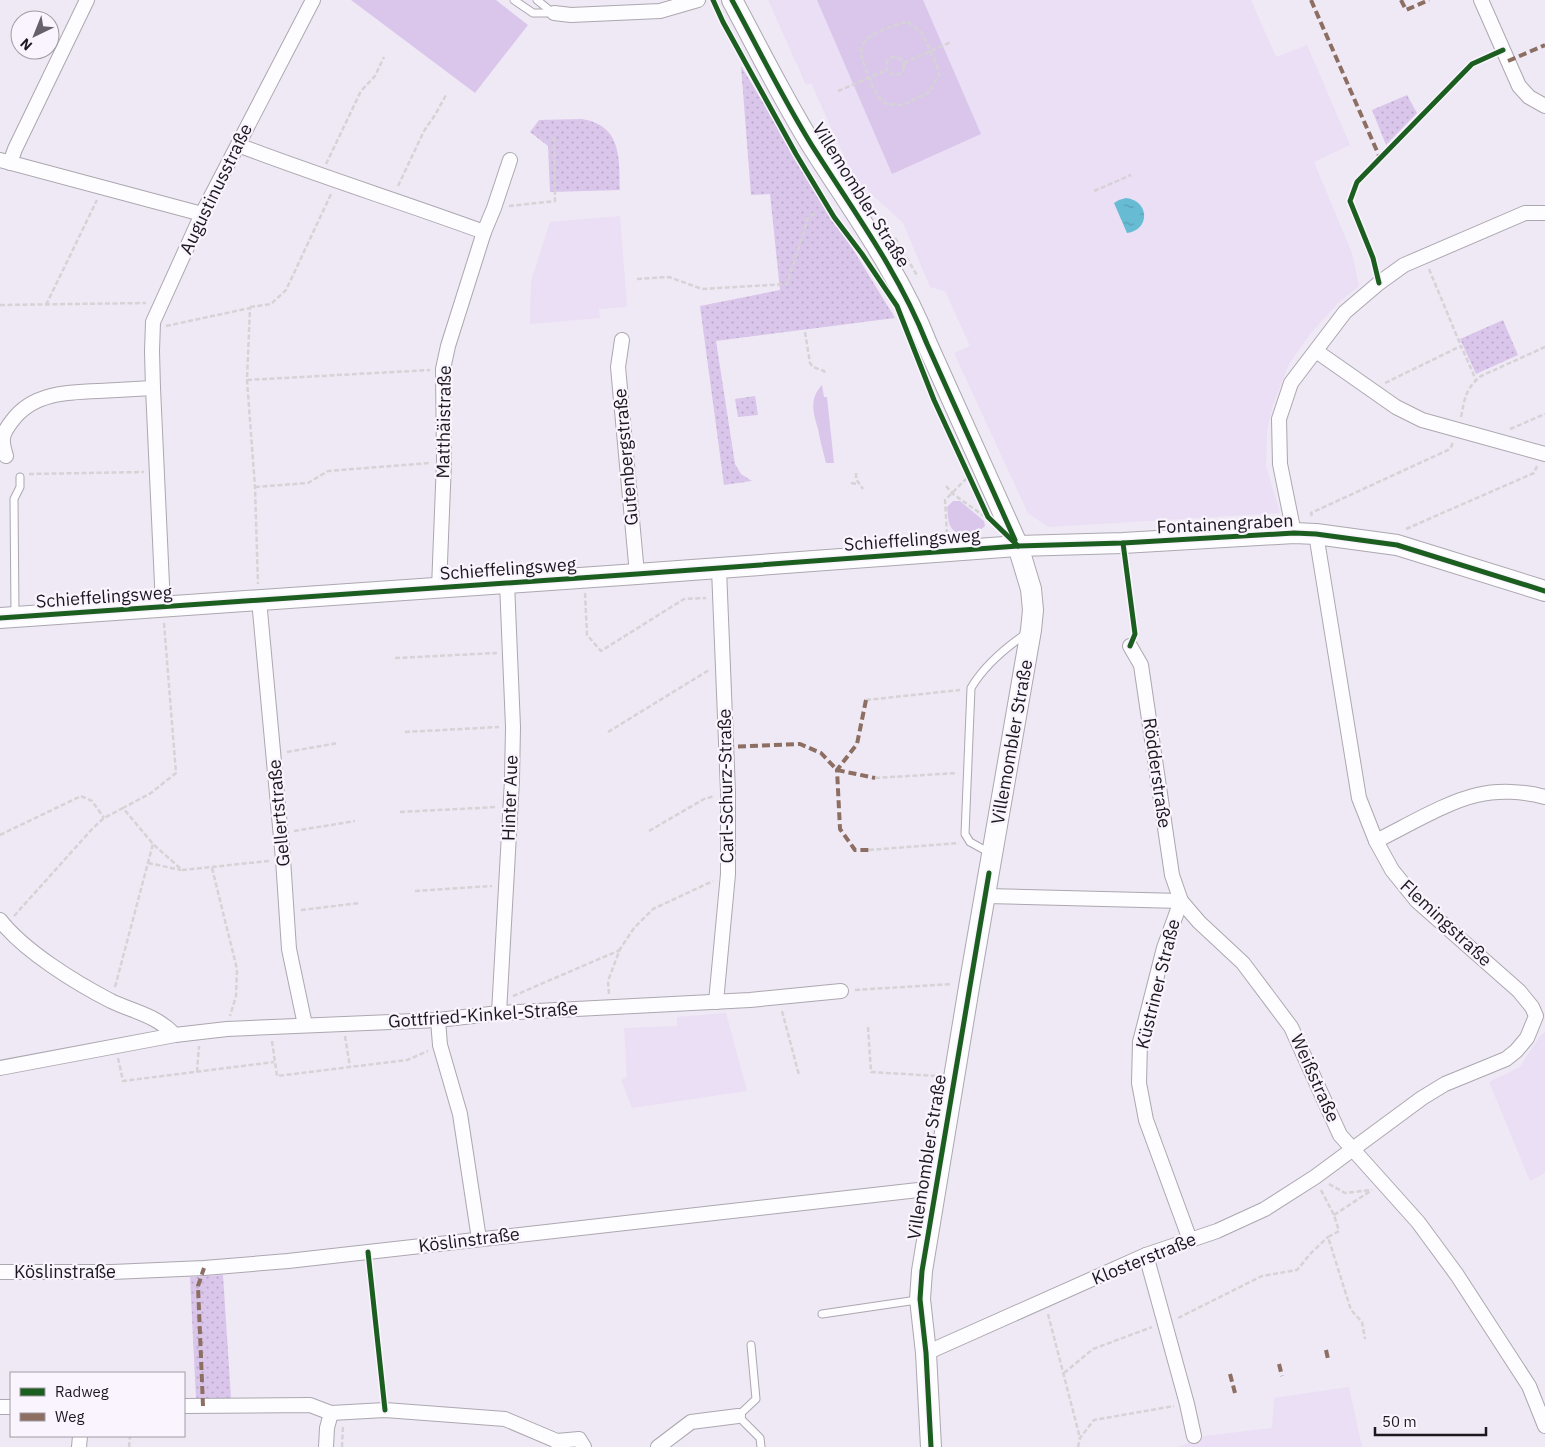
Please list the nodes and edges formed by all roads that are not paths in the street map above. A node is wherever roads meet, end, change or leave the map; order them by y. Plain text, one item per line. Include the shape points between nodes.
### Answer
1 (87, 0) edge
2 (313, 0) edge
3 (514, 0) edge
4 (536, 0) edge
5 (698, 0) edge
6 (732, 0) edge
7 (1481, 0) edge
8 (554, 13) junction
9 (1545, 106) edge
10 (238, 145) junction
11 (510, 160) dead end
12 (5, 162) edge
13 (1545, 213) edge
14 (202, 214) junction
15 (484, 232) junction
16 (622, 340) dead end
17 (1316, 351) junction
18 (152, 388) junction
19 (1543, 453) edge
20 (6, 456) dead end
21 (20, 476) road end
22 (1294, 533) junction
23 (1316, 534) junction
24 (1018, 546) junction
25 (719, 568) junction
26 (637, 574) junction
27 (507, 583) junction
28 (439, 588) junction
29 (1545, 591) edge
30 (258, 600) junction
31 (163, 606) junction
32 (8, 617) edge
33 (1031, 630) junction
34 (1130, 646) dead end
35 (1545, 797) edge
36 (1376, 842) junction
37 (992, 854) junction
38 (986, 896) junction
39 (1181, 901) junction
40 (2, 923) edge
41 (841, 991) road end
42 (716, 1002) junction
43 (499, 1008) junction
44 (1540, 1015) edge
45 (438, 1020) junction
46 (305, 1025) junction
47 (175, 1035) junction
48 (0, 1068) edge
49 (1353, 1149) junction
50 (936, 1188) junction
51 (479, 1239) junction
52 (1190, 1240) junction
53 (1146, 1255) junction
54 (0, 1272) edge
55 (920, 1299) junction
56 (822, 1314) dead end
57 (751, 1345) dead end
58 (926, 1353) junction
59 (185, 1406) edge
60 (338, 1412) junction
61 (738, 1416) junction
62 (1545, 1426) edge
63 (1194, 1436) dead end
64 (558, 1444) edge
65 (326, 1447) edge
66 (584, 1447) edge
67 (658, 1447) edge
68 (761, 1447) edge
69 (931, 1447) edge

1 - 12 street via 15,149
2 - 10 street, Augustinusstraße
3 - 8 lane via 533,12
4 - 8 lane
5 - 8 street via 660,11 571,16
6 - 24 street, Villemombler Straße via 810,142 914,312
7 - 9 street via 1520,86 1529,97
10 - 14 street, Augustinusstraße
10 - 15 street
11 - 15 street, Matthäistraße
12 - 14 street
13 - 17 street via 1525,212 1404,265 1345,312
14 - 18 street, Augustinusstraße via 153,322
15 - 28 street, Matthäistraße via 442,369 444,461
16 - 26 street, Gutenbergstraße via 618,367
17 - 19 street via 1396,407 1422,420
17 - 22 street via 1291,383 1279,419 1280,464
18 - 20 street via 62,393 37,400 16,416 2,437
18 - 31 street, Augustinusstraße
21 - 32 lane via 20,487 14,499
22 - 23 street, Fontainengraben
22 - 24 street, Fontainengraben
23 - 29 street, Fontainengraben via 1397,545
23 - 36 street, Flemingstraße via 1359,798
24 - 25 street, Schieffelingsweg
24 - 33 street, Villemombler Straße via 1031,589 1034,610
25 - 26 street, Schieffelingsweg
25 - 42 street, Carl-Schurz-Straße via 728,874
26 - 27 street, Schieffelingsweg
27 - 28 street, Schieffelingsweg
27 - 43 street, Hinter Aue via 513,727
28 - 30 street, Schieffelingsweg
30 - 31 street, Schieffelingsweg
30 - 46 street, Gellertstraße via 289,949
31 - 32 street, Schieffelingsweg
33 - 37 street, Villemombler Straße
33 - 37 lane, Villemombler Straße via 1009,645 978,676 971,688 965,834 970,842
34 - 39 street, Rödderstraße via 1141,665 1172,875
35 - 36 street via 1508,792 1476,795
36 - 44 street, Flemingstraße via 1392,870 1417,901 1519,991
37 - 38 street, Villemombler Straße
38 - 39 street
38 - 50 street, Villemombler Straße
39 - 49 street, Weißstraße via 1242,963 1292,1027 1340,1135
39 - 52 street, Küstriner Straße via 1164,948 1140,1042 1139,1083 1146,1120
40 - 47 street via 37,954 70,977 112,1001 157,1019
41 - 42 street, Gottfried-Kinkel-Straße
42 - 43 street, Gottfried-Kinkel-Straße via 609,1008
43 - 45 street, Gottfried-Kinkel-Straße
44 - 49 street, Flemingstraße via 1527,1038 1506,1059 1437,1088
45 - 46 street, Gottfried-Kinkel-Straße
45 - 51 street via 440,1045 460,1114
46 - 47 street, Gottfried-Kinkel-Straße
47 - 48 street, Gottfried-Kinkel-Straße
49 - 52 street, Klosterstraße via 1265,1209
49 - 62 street, Weißstraße via 1418,1222 1457,1274 1529,1386
50 - 51 street, Köslinstraße
50 - 55 street, Villemombler Straße
51 - 54 street, Köslinstraße via 204,1268
52 - 53 street, Klosterstraße
53 - 58 street, Klosterstraße
53 - 63 street
55 - 56 lane
55 - 58 street, Villemombler Straße
57 - 61 lane via 756,1399
58 - 69 street, Villemombler Straße
59 - 60 street via 310,1405
60 - 64 street via 385,1410 505,1419
60 - 65 street via 327,1428
61 - 67 street via 691,1422
61 - 68 lane via 760,1438
64 - 66 street via 579,1439

